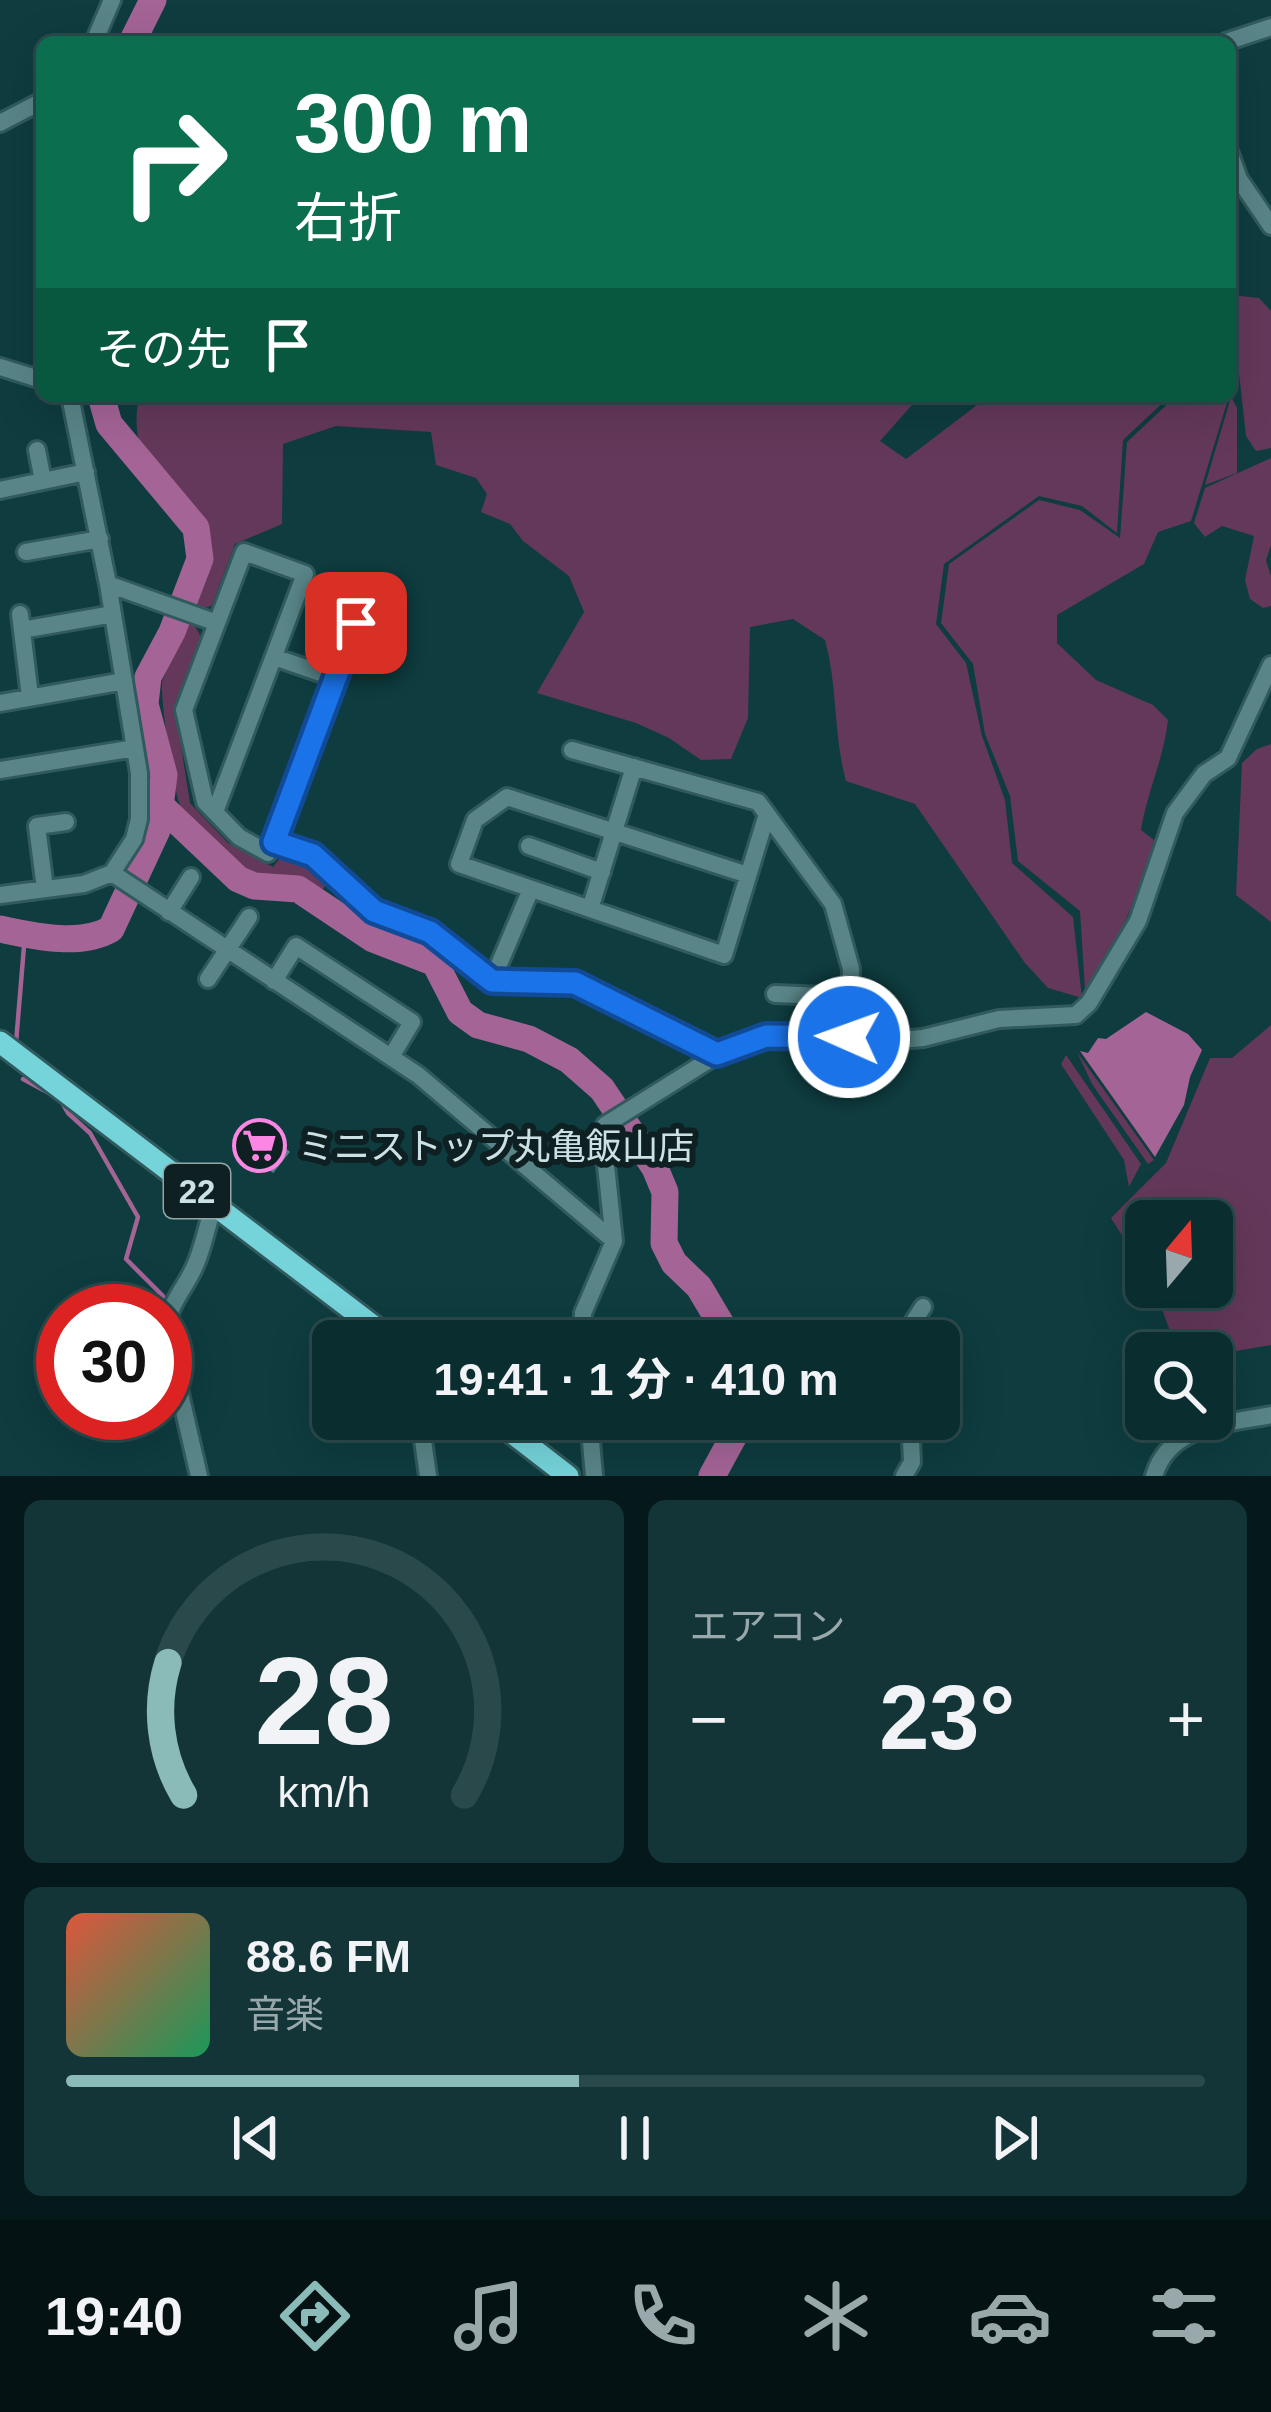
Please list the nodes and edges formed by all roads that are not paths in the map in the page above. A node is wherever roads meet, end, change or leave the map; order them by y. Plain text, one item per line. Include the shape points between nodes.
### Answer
1 (112, 0) edge
2 (1271, 27) edge
3 (97, 36) edge
4 (1236, 39) edge
5 (36, 104) edge
6 (0, 123) edge
7 (1236, 173) edge
8 (1271, 226) edge
9 (0, 367) edge
10 (36, 378) edge
11 (71, 402) edge
12 (37, 450) dead end
13 (86, 472) junction
14 (44, 481) junction
15 (0, 490) edge
16 (100, 539) junction
17 (26, 552) dead end
18 (108, 584) junction
19 (113, 614) junction
20 (209, 620) junction
21 (356, 623) dead end
22 (274, 657) junction
23 (1271, 665) edge
24 (335, 678) junction
25 (124, 681) junction
26 (30, 697) junction
27 (0, 703) edge
28 (135, 748) junction
29 (572, 750) dead end
30 (634, 767) junction
31 (0, 770) edge
32 (215, 812) junction
33 (767, 814) junction
34 (66, 822) dead end
35 (615, 830) junction
36 (274, 842) junction
37 (529, 847) dead end
38 (602, 872) junction
39 (748, 874) junction
40 (116, 876) junction
41 (191, 877) dead end
42 (45, 889) junction
43 (531, 889) junction
44 (0, 895) edge
45 (590, 909) junction
46 (169, 912) junction
47 (249, 917) dead end
48 (227, 950) junction
49 (208, 979) dead end
50 (274, 981) junction
51 (492, 981) junction
52 (775, 994) dead end
53 (849, 998) junction
54 (849, 1037) junction
55 (0, 1042) edge
56 (717, 1054) junction
57 (391, 1057) junction
58 (214, 1204) junction
59 (614, 1241) junction
60 (923, 1307) dead end
61 (366, 1320) edge
62 (583, 1320) edge
63 (915, 1320) edge
64 (1271, 1415) edge
65 (423, 1440) edge
66 (521, 1440) edge
67 (591, 1440) edge
68 (911, 1440) edge
69 (1152, 1475) edge
70 (199, 1476) edge
71 (428, 1476) edge
72 (568, 1476) edge
73 (594, 1476) edge
74 (904, 1476) edge

1 - 3 street
2 - 4 street
5 - 6 street
7 - 8 street
9 - 10 street
11 - 13 street
12 - 14 street
13 - 14 street
13 - 16 street
14 - 15 street
16 - 17 street
16 - 18 street
18 - 19 street
18 - 20 street
19 - 25 street
19 - 26 street via 21,622
20 - 22 street via 244,552 305,574
20 - 32 street via 184,710
21 - 24 street
22 - 24 street
22 - 32 street
23 - 54 street via 1228,758 1204,774 1175,813 1138,921 1076,1015 999,1018 912,1039
24 - 36 street
25 - 26 street
25 - 28 street
26 - 27 street
28 - 31 street
28 - 40 street via 140,819
29 - 30 street
30 - 33 street via 758,802
30 - 35 street
32 - 36 street via 268,853
33 - 39 street
33 - 53 street via 833,904 851,969
34 - 42 street via 37,826
35 - 38 street
35 - 39 street
35 - 43 street via 507,797 475,820 459,864
36 - 51 street via 313,855 374,911 430,932
37 - 38 street
38 - 45 street
39 - 45 street via 724,955
40 - 42 street
40 - 46 street
41 - 46 street
42 - 44 street
43 - 45 street
43 - 51 street
46 - 48 street
47 - 48 street
48 - 49 street
48 - 50 street
50 - 57 street
50 - 57 street via 296,946 412,1022
51 - 56 street via 575,983
52 - 53 street
53 - 54 street
54 - 56 street via 766,1036
55 - 58 main road, 22
56 - 59 street via 605,1125
57 - 59 street
58 - 61 main road, 22
58 - 70 street via 166,1333
59 - 62 street
60 - 63 street
64 - 69 street via 1177,1440
65 - 71 street
66 - 72 main road
67 - 73 street
68 - 74 street

